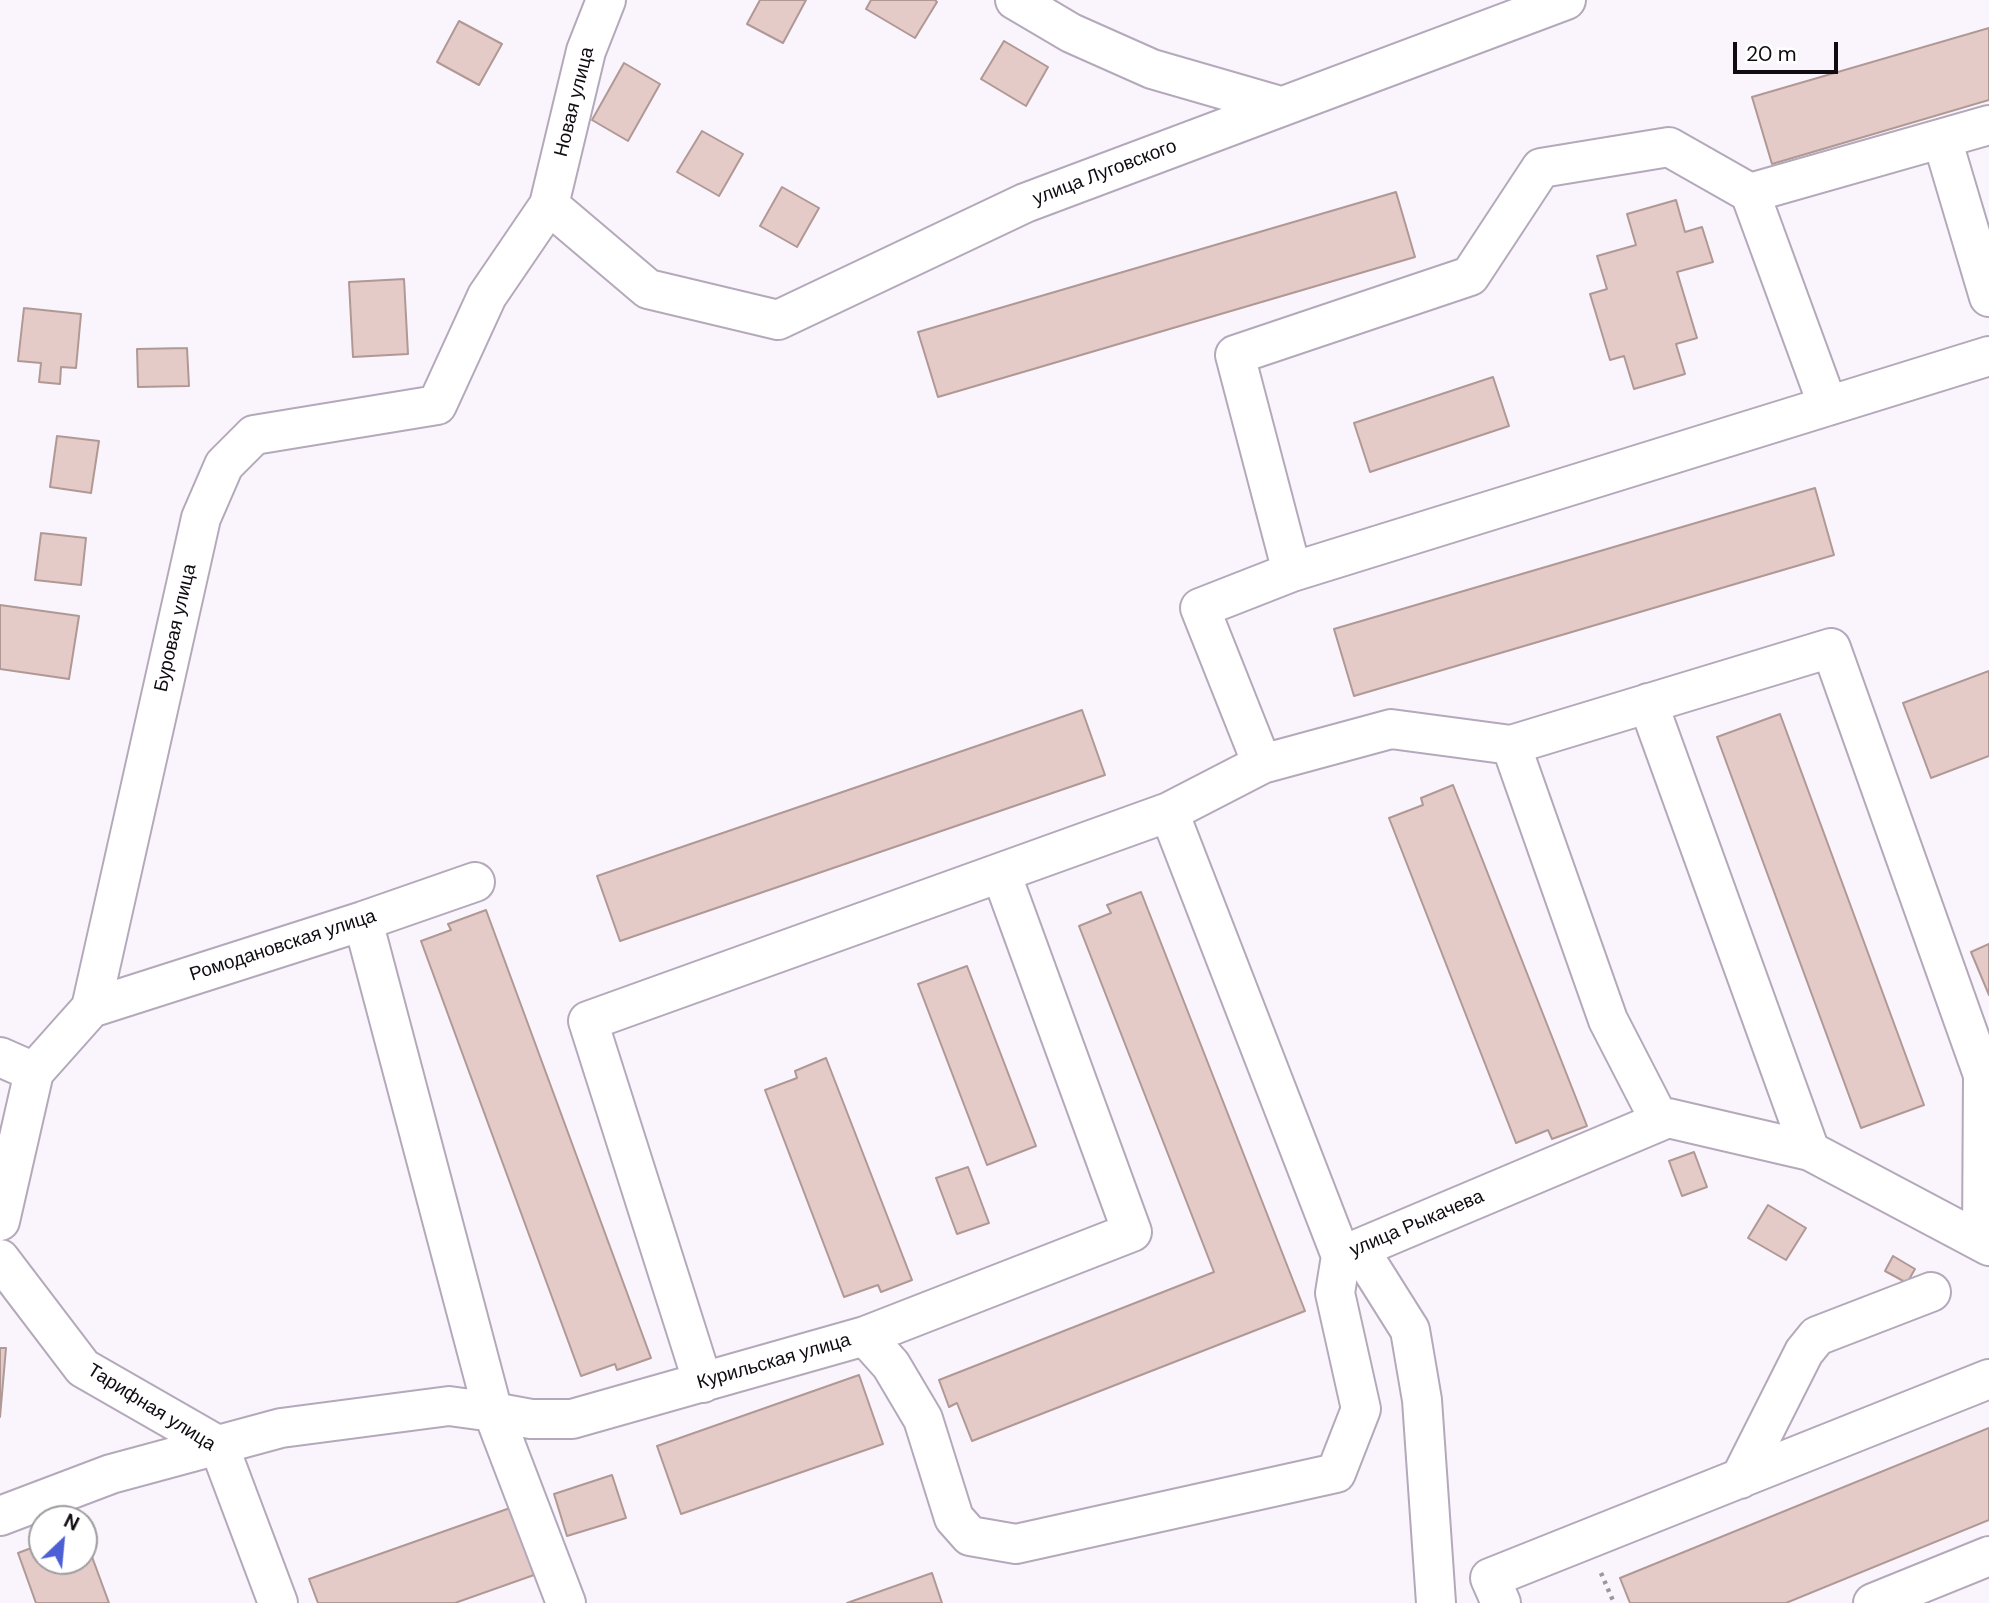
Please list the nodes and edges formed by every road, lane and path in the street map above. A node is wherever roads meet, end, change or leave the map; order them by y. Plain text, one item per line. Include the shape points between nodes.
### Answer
1 (606, 0) edge
2 (1015, 0) edge
3 (1566, 0) edge
4 (1280, 106) junction
5 (1989, 125) edge
6 (1942, 139) junction
7 (1750, 193) junction
8 (549, 205) junction
9 (1989, 297) edge
10 (1989, 356) edge
11 (1828, 406) junction
12 (1292, 572) junction
13 (1648, 703) junction
14 (1511, 745) junction
15 (1262, 764) junction
16 (1169, 812) junction
17 (1001, 873) junction
18 (475, 882) dead end
19 (363, 921) junction
20 (90, 1008) junction
21 (17, 1065) edge
22 (1660, 1121) junction
23 (1810, 1150) junction
24 (0, 1221) edge
25 (1985, 1244) edge
26 (1341, 1256) junction
27 (0, 1259) edge
28 (1931, 1292) dead end
29 (16, 1301) edge
30 (865, 1336) junction
31 (1989, 1379) edge
32 (703, 1382) junction
33 (493, 1412) junction
34 (219, 1447) junction
35 (1740, 1479) junction
36 (0, 1516) edge
37 (1989, 1556) edge
38 (278, 1603) edge
39 (566, 1603) edge
40 (1436, 1603) edge
41 (1501, 1603) edge
42 (1873, 1603) edge

1 - 8 street, Новая улица via 586,51
2 - 4 street via 1071,33 1152,69
3 - 4 street, улица Луговского
4 - 8 street, улица Луговского via 1025,203 778,320 648,289
5 - 6 street
6 - 7 street
6 - 9 street
7 - 11 street
7 - 12 street via 1669,147 1541,168 1470,276 1235,355
8 - 20 street, Буровая улица via 487,296 438,405 254,435 224,465 201,518
10 - 11 street
11 - 12 street
12 - 15 street via 1200,608
13 - 14 street
13 - 23 street
13 - 25 street via 1830,648 1983,1075
14 - 15 street via 1391,729
14 - 22 street via 1608,1020
15 - 16 street
16 - 17 street
16 - 26 street, улица Рыкачева
17 - 30 street via 1132,1232
17 - 32 street via 588,1021
18 - 19 street, Ромодановская улица
19 - 20 street, Ромодановская улица
19 - 33 street
20 - 21 street, Буровая улица
21 - 24 street, Буровая улица
22 - 23 street, улица Рыкачева via 1668,1118
22 - 26 street, улица Рыкачева
23 - 25 street, улица Рыкачева
26 - 30 street, Курильская улица via 1335,1293 1361,1409 1336,1473 1016,1544 970,1536 954,1518 923,1419 891,1365
26 - 40 street via 1359,1249 1410,1330 1422,1400
27 - 29 street
28 - 35 street via 1817,1336
29 - 34 street, Тарифная улица via 83,1368
30 - 32 street, Курильская улица
31 - 35 street
32 - 33 street, Курильская улица via 572,1419 531,1419
33 - 34 street, Курильская улица via 449,1406 281,1428
33 - 39 street
34 - 36 street, Курильская улица via 111,1474
34 - 38 street, Тарифная улица
35 - 41 street via 1490,1578
37 - 42 street

